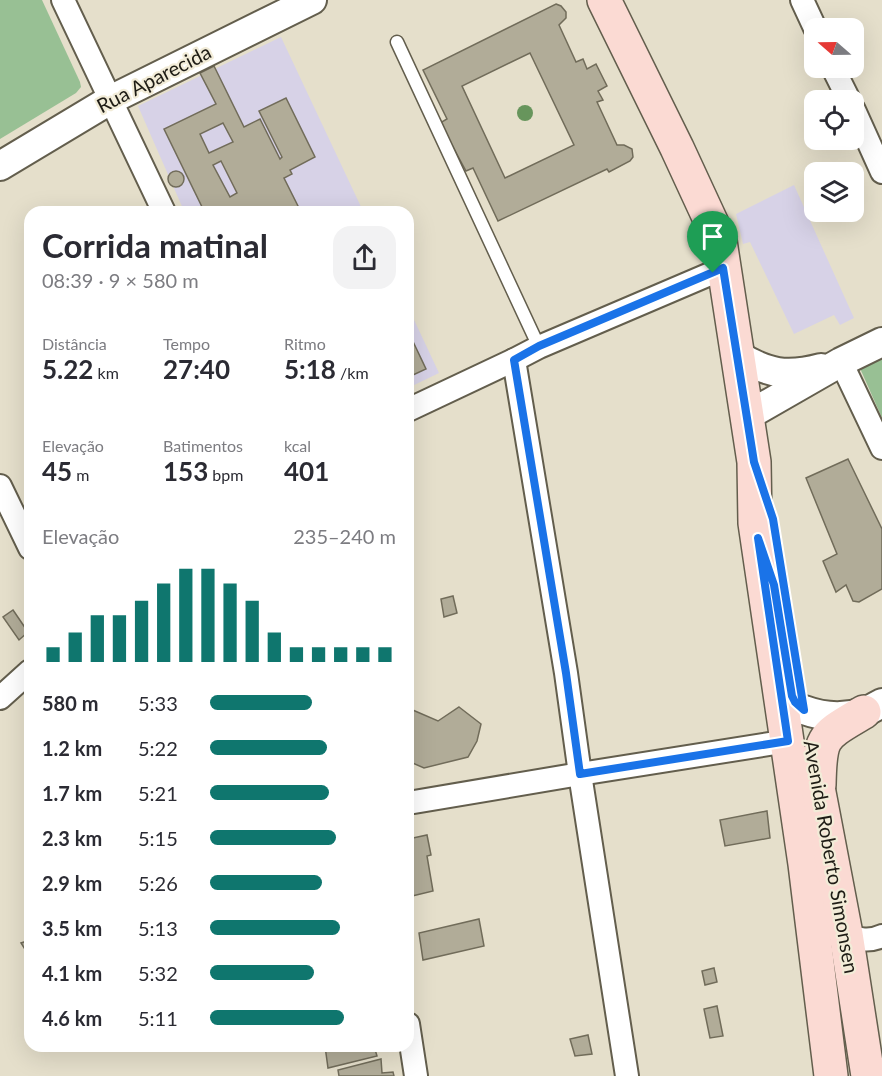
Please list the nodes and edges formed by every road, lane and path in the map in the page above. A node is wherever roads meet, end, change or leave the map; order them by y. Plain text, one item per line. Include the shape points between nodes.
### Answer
1 (63, 0) edge
2 (312, 0) edge
3 (604, 0) edge
4 (802, 0) edge
5 (810, 18) edge
6 (398, 42) dead end
7 (110, 100) junction
8 (864, 132) edge
9 (0, 166) edge
10 (882, 172) edge
11 (161, 206) edge
12 (723, 268) junction
13 (882, 342) edge
14 (539, 346) junction
15 (737, 355) junction
16 (514, 360) junction
17 (841, 362) junction
18 (414, 407) edge
19 (747, 416) junction
20 (882, 448) edge
21 (754, 462) junction
22 (0, 486) edge
23 (24, 536) edge
24 (758, 538) junction
25 (24, 676) edge
26 (0, 698) edge
27 (873, 708) edge
28 (804, 710) junction
29 (788, 741) junction
30 (580, 774) junction
31 (819, 796) junction
32 (414, 802) edge
33 (806, 864) junction
34 (846, 934) junction
35 (882, 936) edge
36 (412, 1052) edge
37 (416, 1076) edge
38 (627, 1076) edge
39 (831, 1076) edge
40 (868, 1076) edge

1 - 7 street
2 - 7 street, Rua Aparecida
3 - 12 main road, Avenida Roberto Simonsen via 720,241
4 - 5 street
6 - 14 lane
7 - 9 street, Rua Aparecida
7 - 11 street
8 - 10 street
12 - 14 street
12 - 15 main road, Avenida Roberto Simonsen
13 - 17 street
14 - 16 street
15 - 17 street via 768,370 794,374
15 - 19 main road, Avenida Roberto Simonsen
16 - 18 street
16 - 30 street
17 - 19 street
17 - 20 street
19 - 21 main road, Avenida Roberto Simonsen
21 - 24 main road, Avenida Roberto Simonsen
21 - 28 main road, Avenida Roberto Simonsen via 773,519
22 - 23 street
24 - 28 main road via 774,585 792,696
24 - 29 main road, Avenida Roberto Simonsen
25 - 26 street
27 - 28 street via 836,716
27 - 31 main road via 828,734 820,757
28 - 31 main road, Avenida Roberto Simonsen
29 - 30 street
29 - 31 main road via 800,745
29 - 33 main road, Avenida Roberto Simonsen
30 - 32 street
30 - 38 street
31 - 34 main road, Avenida Roberto Simonsen
33 - 34 main road via 825,916
33 - 39 main road, Avenida Roberto Simonsen
34 - 35 street via 863,940
34 - 40 main road, Avenida Roberto Simonsen
36 - 37 street

